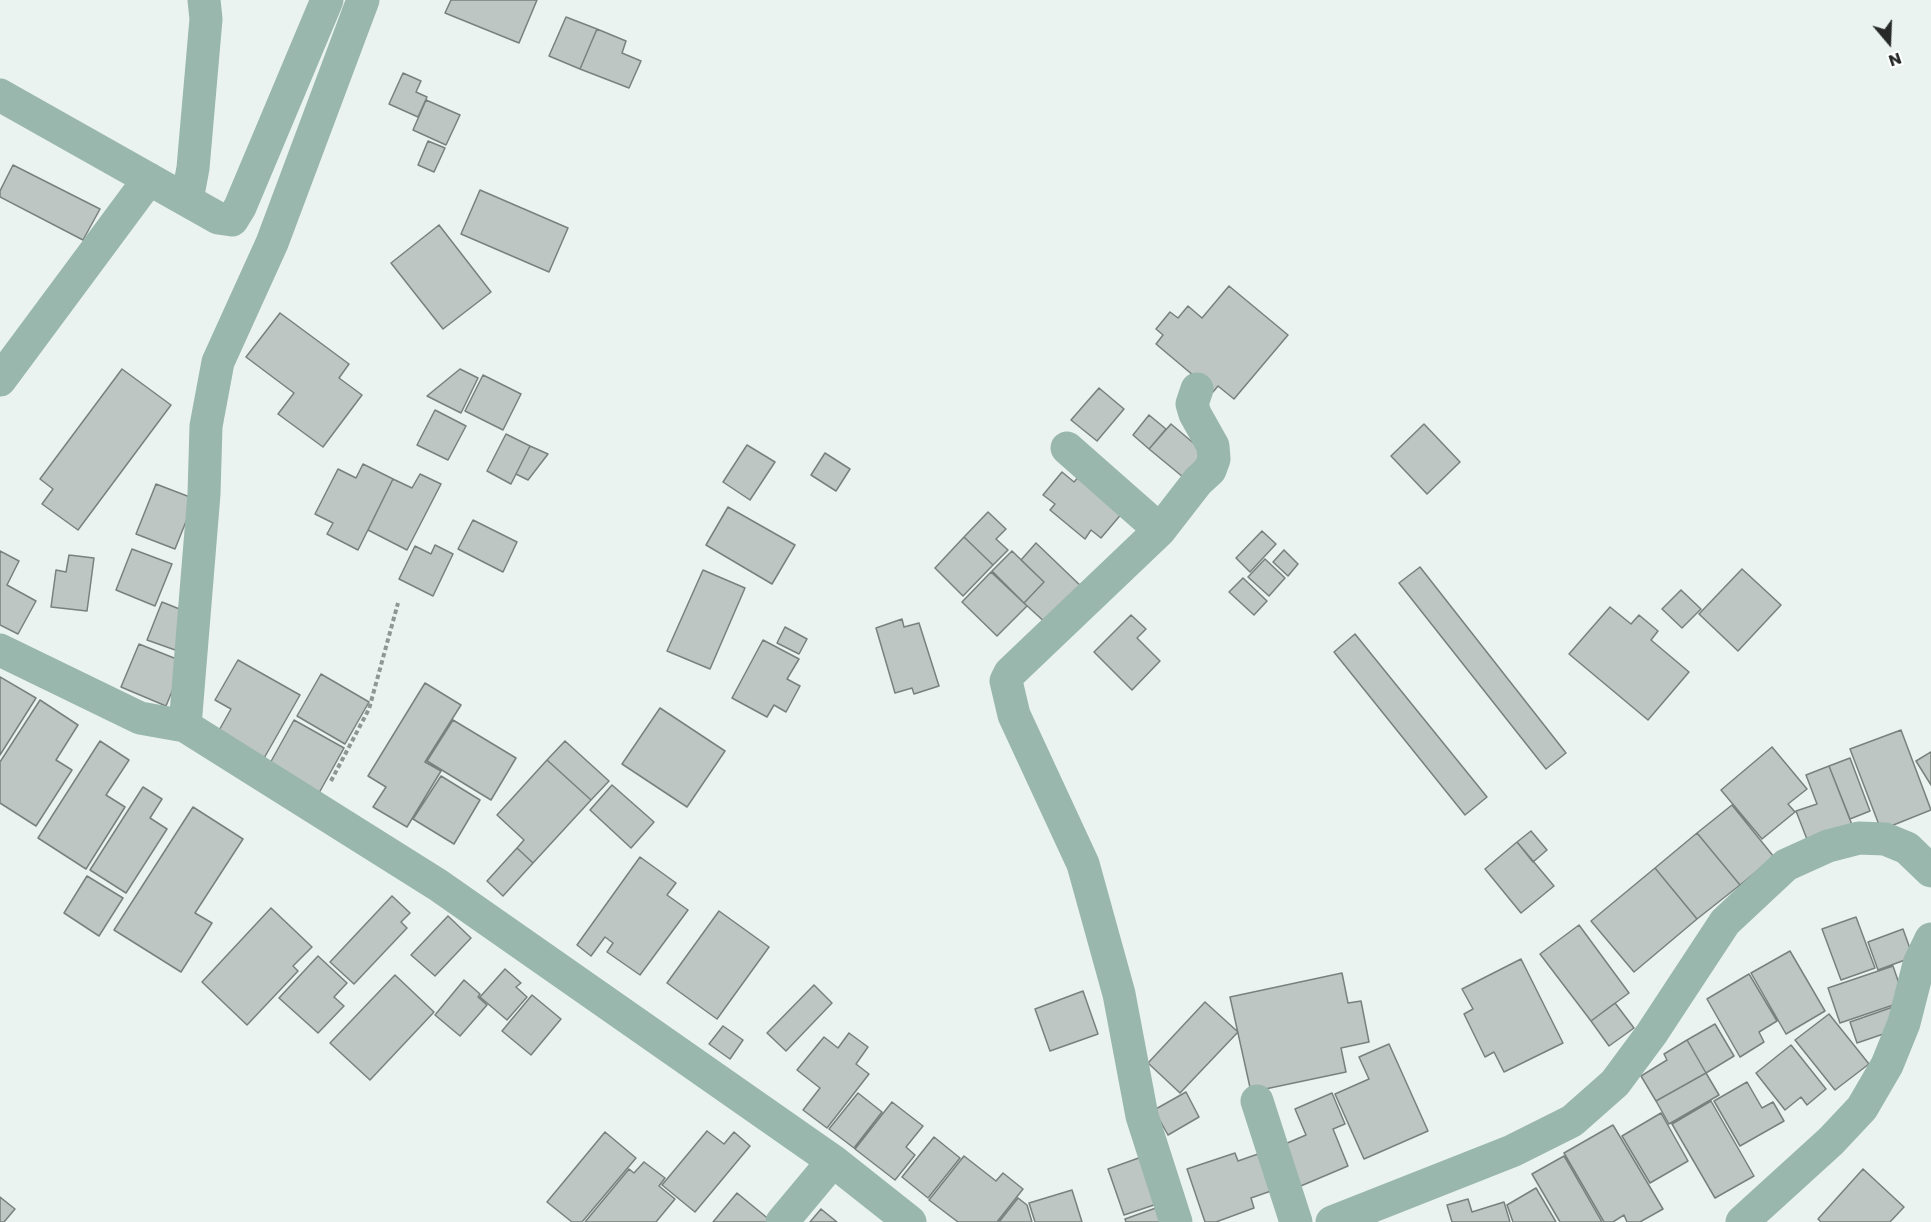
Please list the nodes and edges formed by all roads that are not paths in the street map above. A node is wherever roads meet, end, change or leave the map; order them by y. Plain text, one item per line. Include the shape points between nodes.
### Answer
1 (204, 0) edge
2 (327, 0) edge
3 (363, 0) edge
4 (0, 95) edge
5 (149, 179) junction
6 (187, 200) junction
7 (0, 380) edge
8 (1197, 389) dead end
9 (1067, 448) dead end
10 (1160, 530) junction
11 (0, 650) edge
12 (185, 726) junction
13 (1931, 871) edge
14 (1931, 939) edge
15 (1257, 1101) dead end
16 (834, 1161) junction
17 (782, 1222) edge
18 (910, 1222) edge
19 (1176, 1222) edge
20 (1296, 1222) edge
21 (1332, 1222) edge
22 (1742, 1222) edge

1 - 6 street via 206,19
2 - 6 street via 232,220 218,218
3 - 12 street via 272,243 218,362 206,426
4 - 5 street
5 - 6 street
5 - 7 street
8 - 10 street via 1192,404 1213,446 1214,459 1210,470
9 - 10 street
10 - 19 street via 1006,681 1014,715 1083,864 1119,994 1142,1116
11 - 12 street via 140,718
12 - 16 street via 438,885
13 - 21 street via 1907,848 1885,839 1859,838 1828,846 1786,865 1725,922 1615,1083 1572,1121 1512,1151
14 - 22 street via 1919,964 1904,1023 1887,1065 1862,1108
15 - 20 street
16 - 17 street
16 - 18 street

